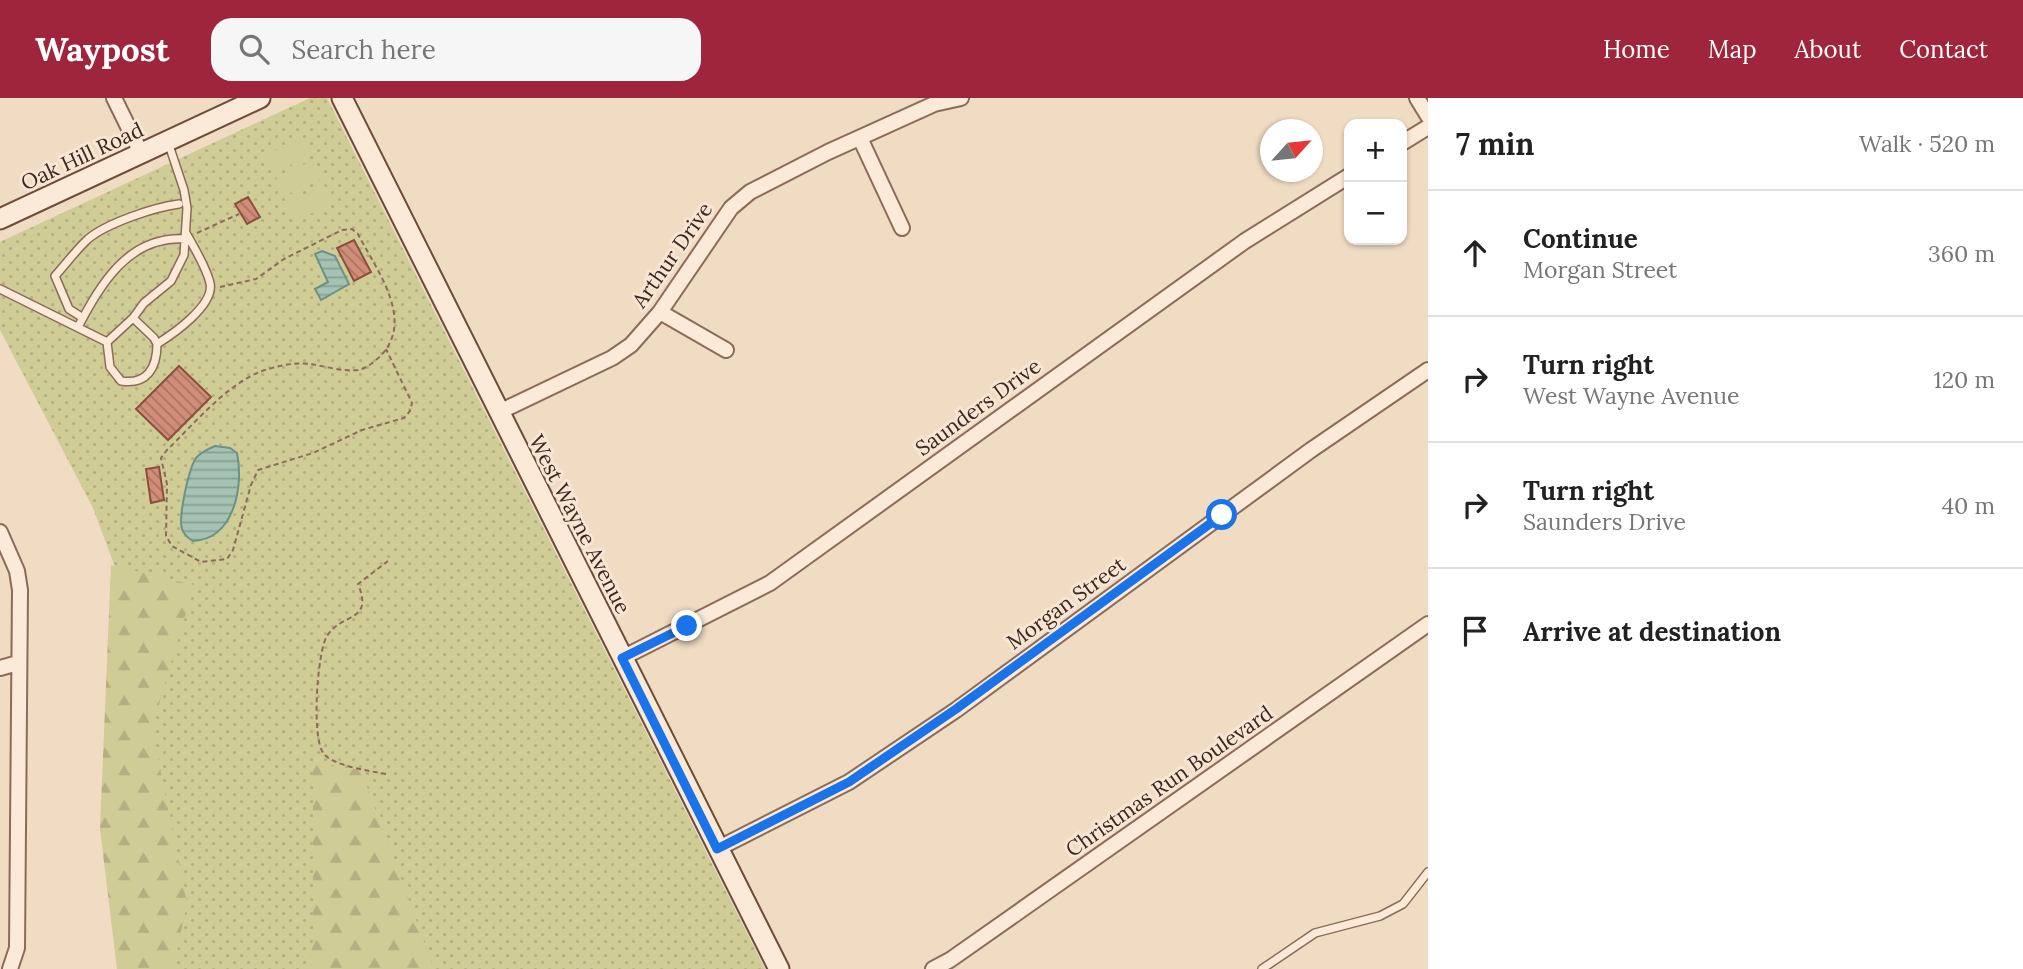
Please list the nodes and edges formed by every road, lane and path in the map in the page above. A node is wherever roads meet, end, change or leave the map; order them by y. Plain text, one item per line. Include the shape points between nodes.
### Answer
1 (114, 98) edge
2 (260, 98) edge
3 (342, 98) edge
4 (961, 98) edge
5 (1417, 98) edge
6 (1428, 116) edge
7 (1428, 127) edge
8 (860, 138) junction
9 (1407, 140) edge
10 (167, 141) junction
11 (141, 153) junction
12 (1344, 179) edge
13 (179, 204) dead end
14 (239, 214) dead end
15 (0, 219) edge
16 (902, 228) dead end
17 (196, 233) dead end
18 (186, 236) junction
19 (218, 287) dead end
20 (0, 289) edge
21 (660, 312) junction
22 (83, 318) junction
23 (132, 318) junction
24 (78, 327) junction
25 (107, 342) junction
26 (157, 344) junction
27 (386, 349) junction
28 (726, 350) dead end
29 (1428, 370) edge
30 (499, 412) junction
31 (0, 532) edge
32 (388, 562) dead end
33 (1427, 627) edge
34 (622, 658) junction
35 (18, 663) junction
36 (0, 668) edge
37 (386, 774) dead end
38 (717, 849) junction
39 (1428, 872) edge
40 (10, 969) edge
41 (779, 969) edge
42 (933, 969) edge
43 (1262, 969) edge

1 - 11 street
2 - 10 street, Oak Hill Road
3 - 30 street, West Wayne Avenue
4 - 8 street, Arthur Drive via 934,104
5 - 6 street
7 - 9 street
8 - 16 street
8 - 21 street, Arthur Drive via 762,186 731,208
10 - 11 street, Oak Hill Road
10 - 18 lane via 184,190
11 - 15 street, Oak Hill Road
12 - 34 street, Saunders Drive via 1245,241 770,583
13 - 22 lane via 159,207 91,237 55,276 69,309
14 - 17 path
18 - 22 lane via 130,256 98,289
18 - 23 lane via 184,256 171,281
18 - 26 lane via 211,285 209,296 176,332
19 - 27 path via 256,278 284,259 352,229 393,304 395,331
20 - 24 lane
21 - 28 street
21 - 30 street, Arthur Drive via 631,345 612,358
22 - 24 lane
23 - 25 lane
23 - 26 lane
24 - 25 lane
25 - 26 lane via 110,367 121,381 128,382 148,376
27 - 27 path via 359,370 286,365 261,372 230,390 161,458 167,484 166,536 172,546 201,562 227,559 258,470 404,418 412,403
29 - 38 street, Morgan Street via 849,782
30 - 34 street, West Wayne Avenue
31 - 35 street via 20,590
32 - 37 path via 358,584 363,595 359,613 326,637 317,699 324,754
33 - 42 street, Christmas Run Boulevard
34 - 38 street, West Wayne Avenue
35 - 36 street
35 - 40 street via 17,948
38 - 41 street, West Wayne Avenue
39 - 43 lane via 1403,904 1380,916 1315,933

